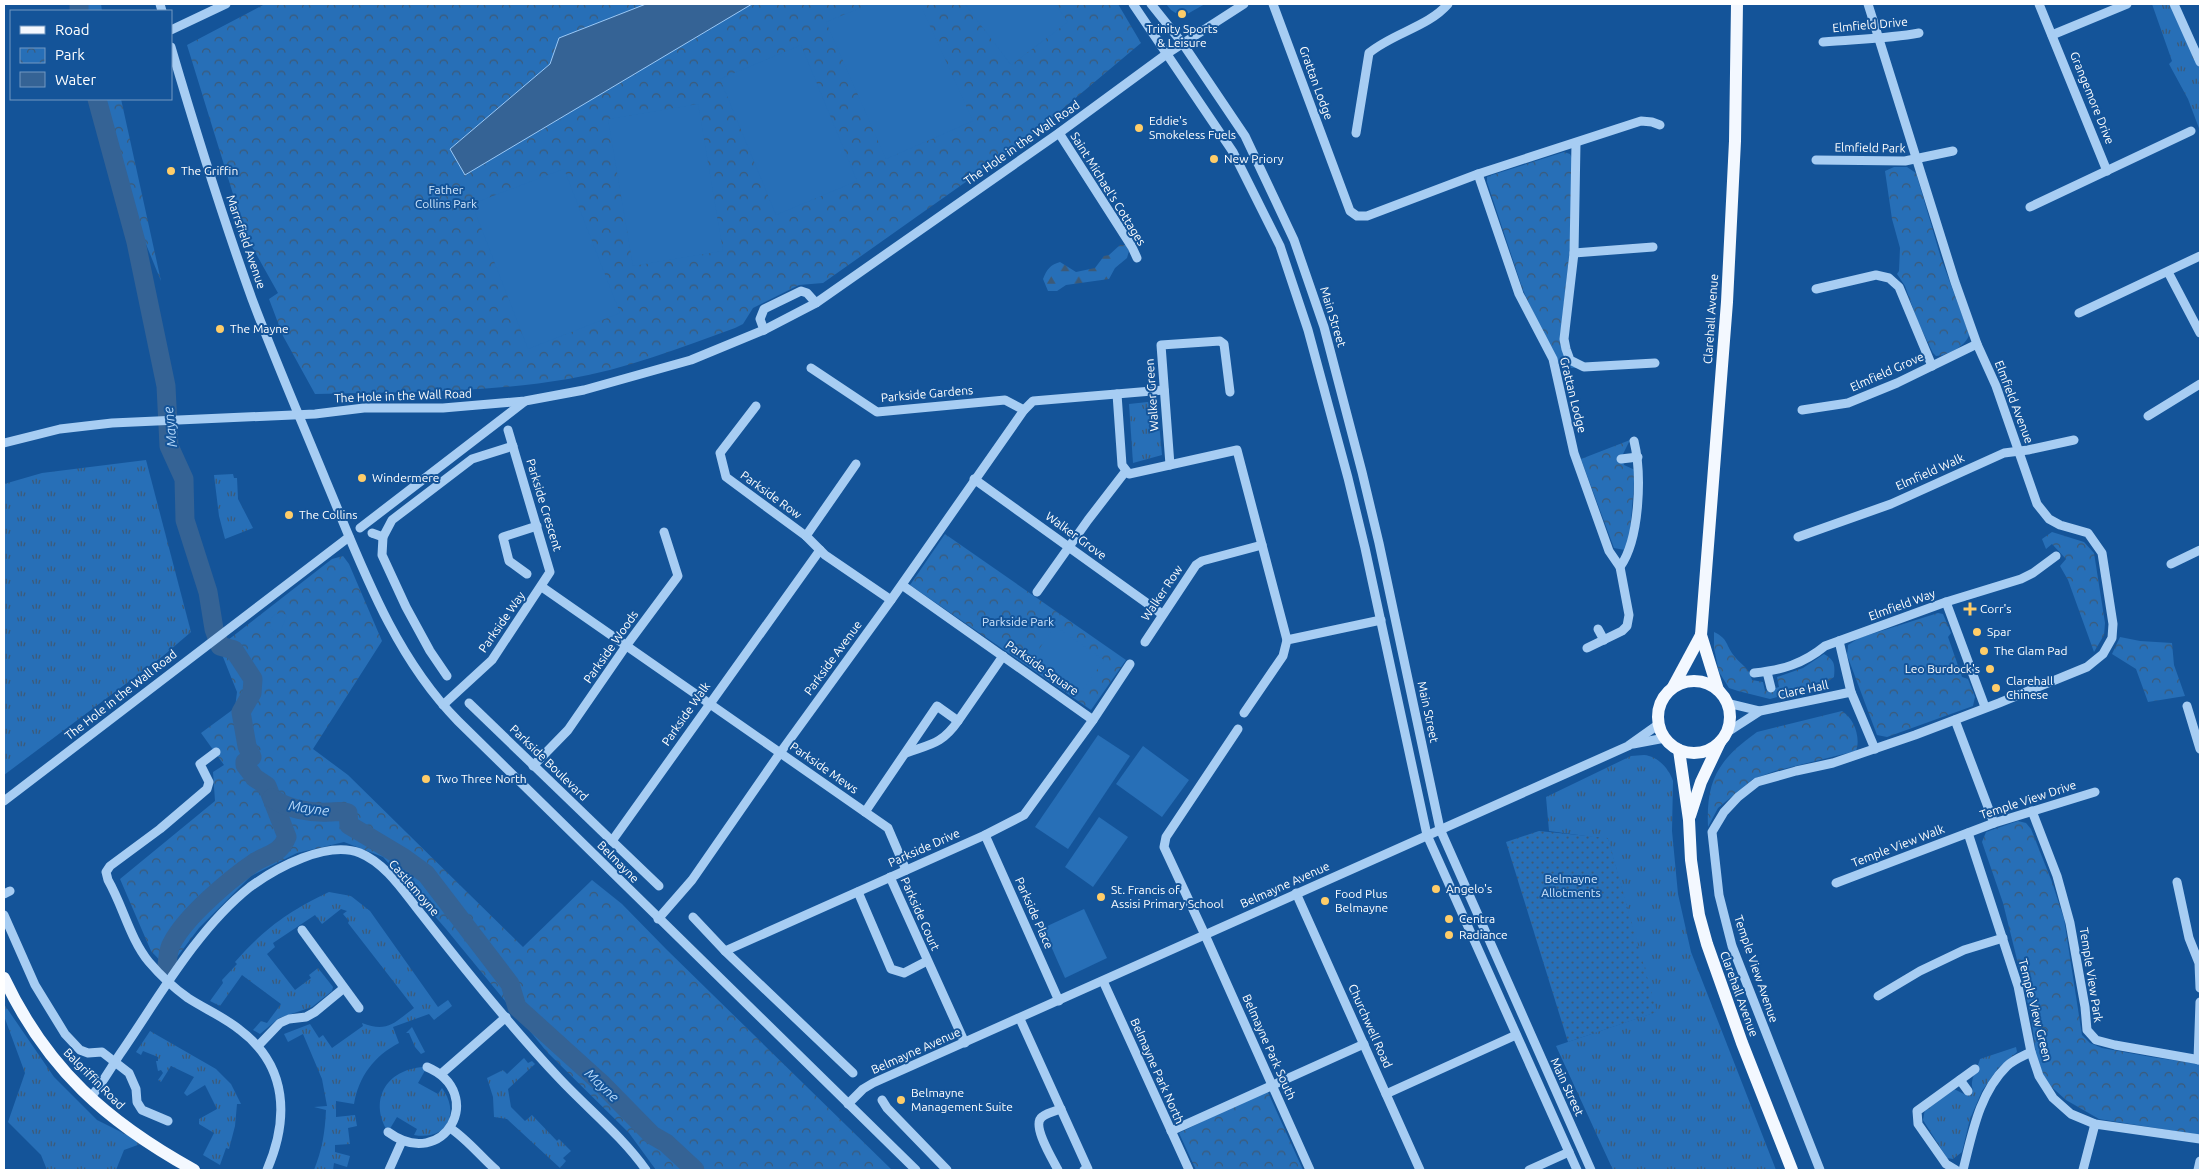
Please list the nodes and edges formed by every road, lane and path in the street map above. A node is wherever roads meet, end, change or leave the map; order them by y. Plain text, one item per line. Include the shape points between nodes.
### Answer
1 (226, 4) edge
2 (1133, 4) edge
3 (1151, 4) edge
4 (1244, 4) edge
5 (1274, 4) edge
6 (1448, 4) edge
7 (1737, 4) edge
8 (1868, 4) edge
9 (2039, 4) edge
10 (2127, 4) edge
11 (2174, 4) edge
12 (172, 30) edge
13 (1919, 33) dead end
14 (2052, 35) junction
15 (1881, 39) junction
16 (1823, 42) dead end
17 (1183, 44) junction
18 (172, 50) edge
19 (1168, 53) junction
20 (2200, 62) edge
21 (1660, 125) dead end
22 (2191, 131) dead end
23 (1059, 134) junction
24 (1356, 134) dead end
25 (1576, 143) junction
26 (1953, 151) dead end
27 (1816, 160) dead end
28 (1918, 160) junction
29 (2107, 171) junction
30 (1478, 174) junction
31 (2030, 207) dead end
32 (1294, 240) junction
33 (1280, 246) junction
34 (1653, 247) dead end
35 (1574, 253) junction
36 (2200, 256) edge
37 (1137, 258) dead end
38 (2168, 272) junction
39 (1816, 289) dead end
40 (816, 303) junction
41 (2079, 313) dead end
42 (764, 330) junction
43 (2200, 334) edge
44 (1977, 344) junction
45 (1656, 363) dead end
46 (1932, 366) junction
47 (811, 368) dead end
48 (2200, 384) edge
49 (1164, 390) junction
50 (1230, 392) dead end
51 (1117, 394) junction
52 (525, 401) junction
53 (756, 406) dead end
54 (1024, 410) junction
55 (1802, 410) dead end
56 (298, 414) junction
57 (2148, 416) dead end
58 (508, 430) dead end
59 (2074, 440) dead end
60 (1634, 441) dead end
61 (4, 443) edge
62 (513, 446) junction
63 (2019, 451) junction
64 (1638, 457) junction
65 (1621, 459) dead end
66 (856, 464) dead end
67 (1170, 465) junction
68 (1125, 472) junction
69 (974, 479) junction
70 (537, 526) junction
71 (360, 528) dead end
72 (664, 532) dead end
73 (372, 533) dead end
74 (806, 536) junction
75 (349, 537) junction
76 (383, 537) junction
77 (1798, 537) dead end
78 (1262, 545) junction
79 (1069, 547) junction
80 (820, 550) junction
81 (2200, 550) edge
82 (2056, 556) dead end
83 (2171, 564) dead end
84 (1620, 567) junction
85 (527, 574) dead end
86 (902, 585) junction
87 (540, 590) junction
88 (1037, 592) dead end
89 (891, 600) junction
90 (1946, 602) junction
91 (1162, 614) junction
92 (1381, 620) junction
93 (1598, 629) dead end
94 (1701, 635) junction
95 (1287, 640) junction
96 (1604, 640) junction
97 (1839, 641) junction
98 (1145, 642) dead end
99 (626, 646) junction
100 (1587, 648) dead end
101 (1003, 656) junction
102 (1130, 664) dead end
103 (1767, 672) junction
104 (1754, 673) dead end
105 (447, 676) dead end
106 (1673, 687) junction
107 (1771, 688) dead end
108 (1718, 690) junction
109 (1851, 692) junction
110 (469, 703) dead end
111 (708, 703) junction
112 (1727, 703) junction
113 (443, 705) junction
114 (2188, 706) dead end
115 (1984, 708) junction
116 (1760, 711) junction
117 (1244, 713) dead end
118 (1093, 720) junction
119 (1955, 720) junction
120 (958, 721) junction
121 (1659, 724) junction
122 (1238, 729) dead end
123 (1665, 738) junction
124 (1723, 738) junction
125 (1628, 746) junction
126 (1875, 749) junction
127 (2200, 749) edge
128 (1679, 750) junction
129 (216, 752) dead end
130 (780, 753) junction
131 (906, 753) junction
132 (533, 766) junction
133 (2095, 792) dead end
134 (4, 801) edge
135 (2032, 811) junction
136 (865, 812) junction
137 (1689, 820) junction
138 (1994, 823) junction
139 (1440, 829) junction
140 (1968, 833) junction
141 (985, 835) junction
142 (1427, 835) junction
143 (612, 841) junction
144 (906, 870) junction
145 (890, 877) junction
146 (2177, 882) dead end
147 (1836, 883) dead end
148 (659, 886) dead end
149 (858, 892) junction
150 (1296, 893) junction
151 (4, 915) edge
152 (692, 917) dead end
153 (658, 919) junction
154 (302, 930) dead end
155 (1205, 934) junction
156 (2003, 938) junction
157 (725, 951) junction
158 (928, 961) junction
159 (4, 978) edge
160 (1103, 982) junction
161 (169, 983) junction
162 (344, 988) junction
163 (2200, 988) edge
164 (1878, 996) dead end
165 (1059, 1001) junction
166 (2200, 1002) edge
167 (359, 1008) dead end
168 (506, 1017) junction
169 (1020, 1019) junction
170 (1516, 1035) junction
171 (965, 1043) junction
172 (1364, 1044) junction
173 (258, 1046) junction
174 (2030, 1052) junction
175 (2199, 1060) edge
176 (115, 1062) junction
177 (426, 1067) dead end
178 (1975, 1068) dead end
179 (853, 1073) dead end
180 (441, 1074) junction
181 (1960, 1080) junction
182 (1272, 1085) junction
183 (1968, 1091) dead end
184 (1386, 1094) junction
185 (90, 1098) junction
186 (882, 1100) dead end
187 (848, 1104) junction
188 (1061, 1109) junction
189 (168, 1121) dead end
190 (2094, 1124) junction
191 (450, 1128) junction
192 (1171, 1131) junction
193 (388, 1132) dead end
194 (2200, 1139) edge
195 (402, 1141) junction
196 (1569, 1152) junction
197 (2200, 1161) edge
198 (194, 1170) edge
199 (267, 1170) edge
200 (389, 1170) edge
201 (496, 1170) edge
202 (646, 1170) edge
203 (916, 1170) edge
204 (947, 1170) edge
205 (1058, 1170) edge
206 (1084, 1170) edge
207 (1189, 1170) edge
208 (1310, 1170) edge
209 (1420, 1170) edge
210 (1528, 1170) edge
211 (1577, 1170) edge
212 (1590, 1170) edge
213 (1792, 1170) edge
214 (1820, 1170) edge
215 (1956, 1170) edge
216 (1963, 1170) edge
217 (2083, 1170) edge
218 (2198, 1170) edge

1 - 12 street
2 - 19 street, Main Street
3 - 17 street, Main Street
4 - 17 street, The Hole in the Wall Road
5 - 30 street, Grattan Lodge via 1350,211 1357,216 1366,216
6 - 24 street via 1438,14 1370,53
7 - 94 main road, Clarehall Avenue via 1735,141 1727,302
8 - 15 street, Elmfield Avenue
9 - 14 street, Grangemore Drive
10 - 14 street
11 - 20 street
13 - 15 street, Elmfield Drive
14 - 29 street, Grangemore Drive
15 - 16 street, Elmfield Drive
15 - 28 street, Elmfield Avenue
17 - 19 street, The Hole in the Wall Road
17 - 32 street, Main Street via 1246,136
18 - 56 street, Marrsfield Avenue via 241,267
19 - 23 street, The Hole in the Wall Road
19 - 33 street, Main Street via 1233,152
21 - 25 street, Grattan Lodge via 1641,121
22 - 29 street
23 - 37 street, Saint Michael's Cottages
23 - 40 street, The Hole in the Wall Road
25 - 30 street, Grattan Lodge
25 - 35 street, Grattan Lodge
26 - 28 street, Elmfield Park
27 - 28 street, Elmfield Park
28 - 44 street, Elmfield Avenue
29 - 31 street
30 - 84 street, Grattan Lodge via 1519,294 1552,359 1574,453 1609,551
32 - 33 street
32 - 139 street, Main Street via 1324,327 1380,543
33 - 92 street, Main Street via 1308,330 1348,478
34 - 35 street
35 - 45 street, Grattan Lodge via 1564,339 1570,360 1584,367
36 - 38 street
38 - 41 street
38 - 43 street
39 - 46 street via 1876,275 1889,278 1899,287
40 - 42 street, The Hole in the Wall Road
40 - 42 street via 801,291 764,309 760,319
42 - 52 street, The Hole in the Wall Road via 691,360 584,390
44 - 46 street, Elmfield Grove
44 - 63 street, Elmfield Avenue
46 - 55 street, Elmfield Grove via 1848,403
47 - 54 street, Parkside Gardens via 877,412 1005,400
48 - 57 street
49 - 50 street, Walker Green via 1161,345 1220,341 1226,346
49 - 51 street
49 - 67 street, Walker Green
51 - 54 street via 1033,402
51 - 68 street
52 - 56 street, The Hole in the Wall Road
52 - 71 street
53 - 74 street, Parkside Row via 720,453 726,477
54 - 69 street, Parkside Avenue
56 - 61 street, The Hole in the Wall Road via 138,421 60,429
56 - 75 street, Marrsfield Avenue
58 - 62 street, Parkside Crescent
59 - 63 street, Elmfield Walk
60 - 64 street
62 - 70 street, Parkside Crescent
62 - 76 street via 472,458 392,520
63 - 77 street, Elmfield Walk via 2004,453 1891,504
63 - 115 street, Elmfield Avenue via 2037,504 2049,520 2088,533 2102,553 2112,638 2103,654 2087,667
64 - 65 street
64 - 84 street via 1640,474 1633,536
66 - 74 street
67 - 68 street via 1132,474
67 - 78 street via 1236,450
68 - 79 street
69 - 79 street, Walker Grove
69 - 86 street, Parkside Avenue
70 - 85 street via 503,537 509,561
70 - 87 street, Parkside Crescent via 550,572
72 - 99 street, Parkside Woods via 678,576
73 - 76 street
74 - 80 street, Parkside Row
75 - 113 street, Belmayne via 387,619 412,663
75 - 134 street, The Hole in the Wall Road
76 - 105 street via 382,554 406,607
78 - 91 street, Walker Row via 1202,561
78 - 95 street
79 - 88 street
79 - 91 street, Walker Grove
80 - 89 street
80 - 111 street, Parkside Walk
81 - 83 street
82 - 90 street, Elmfield Way via 2021,579
84 - 96 street, Grattan Lodge via 1629,616 1627,626
86 - 89 street, Parkside Avenue
86 - 101 street, Parkside Square
87 - 99 street
87 - 113 street, Parkside Way via 492,660
89 - 130 street, Parkside Avenue
90 - 97 street, Elmfield Way
90 - 115 street
91 - 98 street, Walker Row
92 - 95 street
92 - 142 street, Main Street
93 - 96 street
94 - 106 main road, Clarehall Avenue
94 - 108 main road, Clarehall Avenue
95 - 117 street via 1283,656
96 - 100 street, Grattan Lodge
97 - 103 street, Elmfield Way via 1825,646 1808,659
97 - 109 street
99 - 111 street
99 - 132 street, Parkside Woods via 568,730
101 - 118 street, Parkside Square
101 - 120 street
102 - 118 street, Parkside Drive
103 - 104 street, Elmfield Way
103 - 107 street
106 - 108 main road via 1693,681 1705,682
106 - 121 main road via 1662,701 1658,712
108 - 112 main road
109 - 116 street, Clare Hall
109 - 126 street
110 - 132 street, Parkside Boulevard
111 - 130 street, Parkside Mews
111 - 143 street, Parkside Walk
112 - 116 street, Clare Hall
112 - 124 main road via 1730,718
113 - 153 street, Belmayne
114 - 127 street
115 - 119 street, Temple View Avenue
116 - 124 street, Clare Hall
118 - 141 street, Parkside Drive via 1024,815
119 - 126 street, Temple View Avenue
119 - 138 street
120 - 131 street via 948,736
120 - 131 street via 937,706
121 - 123 main road
121 - 125 street, Belmayne Avenue
122 - 155 street, Belmayne Park South via 1166,837 1164,847
123 - 125 street, Belmayne Avenue
123 - 128 main road
124 - 128 main road via 1711,749 1700,752
124 - 137 main road, Clarehall Avenue via 1701,782
125 - 139 street, Belmayne Avenue
126 - 214 street, Temple View Avenue via 1757,782 1724,812 1712,832 1719,894 1732,946
128 - 137 main road, Clarehall Avenue
129 - 161 street via 200,764 209,782 207,789 106,872 136,940 148,961
130 - 136 street, Parkside Mews
130 - 153 street, Parkside Avenue via 692,880
131 - 136 street
132 - 143 street, Parkside Boulevard
133 - 135 street, Temple View Drive
135 - 138 street, Temple View Drive
135 - 175 street, Temple View Park via 2057,876 2070,923 2087,1030 2096,1040
136 - 144 street, Parkside Mews via 888,828
137 - 213 main road, Clarehall Avenue via 1690,860 1706,944
138 - 140 street, Temple View Drive
139 - 142 street, Belmayne Avenue
139 - 212 street, Main Street
140 - 147 street, Temple View Walk
140 - 156 street, Temple View Green
141 - 144 street, Parkside Drive
141 - 165 street, Parkside Place
142 - 150 street, Belmayne Avenue
142 - 170 street, Main Street
143 - 148 street
144 - 145 street, Parkside Drive
145 - 149 street, Parkside Drive
145 - 158 street, Parkside Court
146 - 163 street via 2198,963
149 - 157 street, Parkside Drive
149 - 158 street, Parkside Court via 891,969 904,973
150 - 155 street, Belmayne Avenue
150 - 172 street, Churchwell Road
151 - 176 street via 35,985 65,1034 80,1050 102,1052
152 - 157 street
153 - 187 street, Belmayne
154 - 162 street
155 - 160 street, Belmayne Avenue
155 - 182 street, Belmayne Park South
156 - 164 street via 1964,950
156 - 174 street, Temple View Green via 2018,986
157 - 179 street
158 - 171 street, Parkside Court
159 - 185 main road, Balgriffin Road via 14,999 58,1065
160 - 165 street, Belmayne Avenue
160 - 192 street, Belmayne Park North
161 - 168 street, Castlemoyne via 209,929 250,887 309,856 351,851 373,860 390,876
161 - 173 street via 240,1029
161 - 176 street, Castlemoyne
162 - 167 street
162 - 173 street via 306,1017 280,1023
165 - 169 street, Belmayne Avenue
166 - 175 street
168 - 180 street
168 - 202 street, Castlemoyne
169 - 171 street, Belmayne Avenue
169 - 188 street
170 - 184 street
170 - 196 street, Main Street
171 - 187 street, Belmayne Avenue via 873,1083
172 - 182 street
172 - 184 street, Churchwell Road
173 - 199 street via 278,1084 281,1100 277,1147
174 - 190 street, Temple View Green via 2039,1076 2053,1098 2071,1114
174 - 216 street via 2008,1065 1980,1108
176 - 185 street, Castlemoyne
176 - 189 street via 129,1073 136,1089 136,1102 142,1110
177 - 180 street
178 - 181 street
180 - 191 street via 457,1099
181 - 183 street
181 - 215 street via 1917,1111 1918,1124 1946,1164
182 - 192 street
182 - 208 street, Belmayne Park South
184 - 209 street, Churchwell Road
185 - 198 main road, Balgriffin Road via 118,1123
186 - 204 street
187 - 203 street, Belmayne
188 - 205 street via 1042,1117 1039,1122 1039,1130
188 - 206 street via 1088,1169
190 - 194 street, Temple View Green
190 - 217 street
191 - 195 street via 434,1142
191 - 201 street
192 - 207 street, Belmayne Park North
193 - 195 street
195 - 200 street
196 - 210 street
196 - 211 street, Main Street
197 - 218 street

